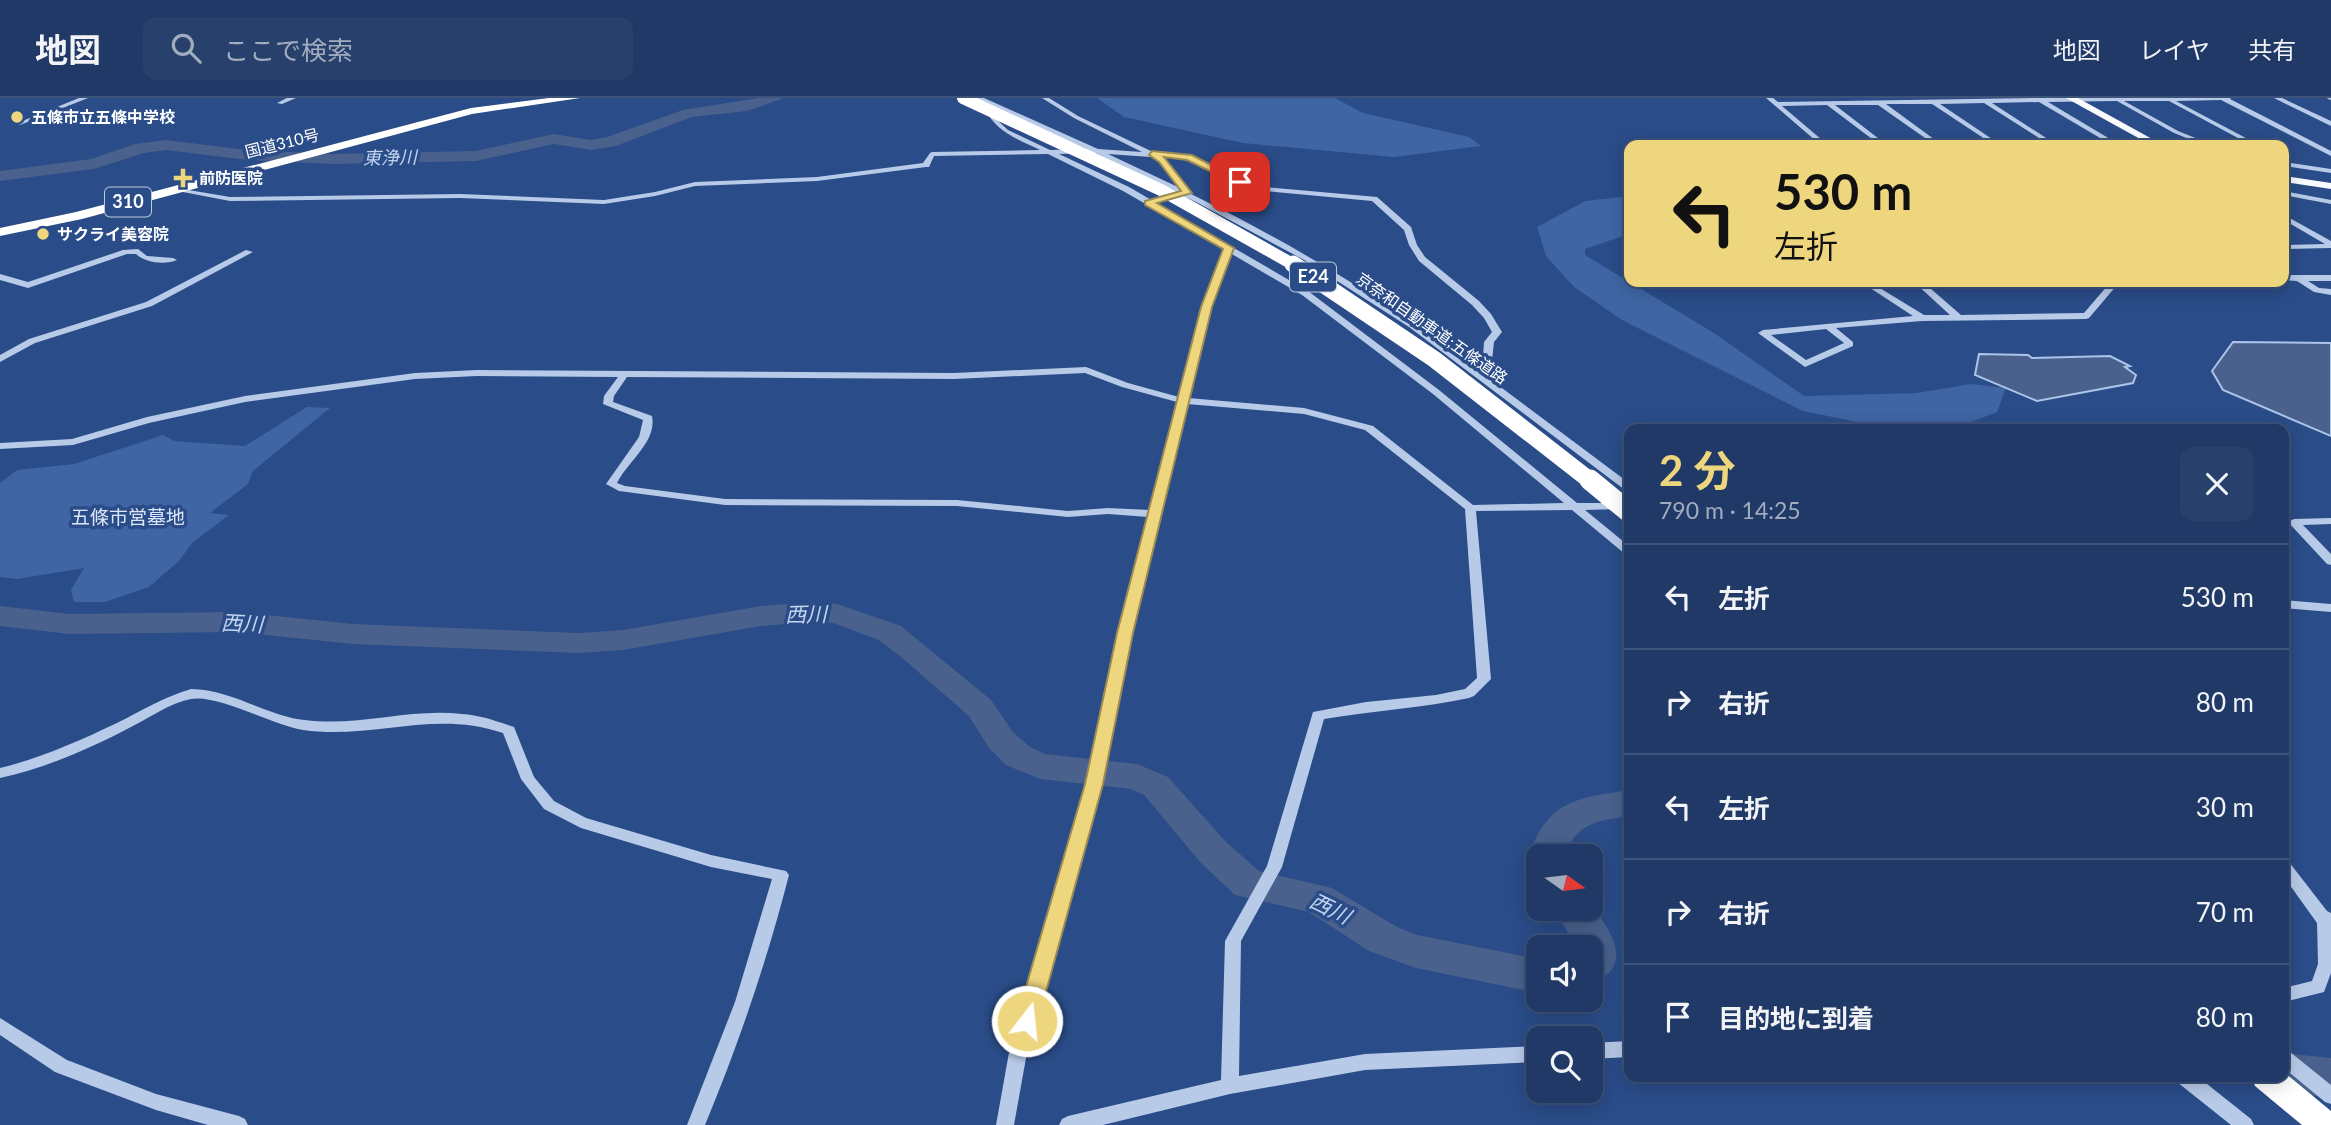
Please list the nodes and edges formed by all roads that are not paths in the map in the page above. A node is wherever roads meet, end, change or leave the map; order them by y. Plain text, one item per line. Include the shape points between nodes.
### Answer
1 (85, 98) edge
2 (293, 98) edge
3 (575, 98) edge
4 (963, 98) edge
5 (979, 98) edge
6 (1045, 98) edge
7 (1769, 98) edge
8 (2222, 98) edge
9 (2228, 98) edge
10 (2277, 98) edge
11 (2037, 99) edge
12 (2072, 99) edge
13 (2115, 99) edge
14 (2169, 99) edge
15 (1880, 102) junction
16 (1986, 102) junction
17 (280, 103) dead end
18 (990, 103) junction
19 (1828, 103) junction
20 (1934, 103) junction
21 (1776, 104) junction
22 (18, 124) dead end
23 (2331, 124) edge
24 (1819, 140) edge
25 (1877, 140) edge
26 (1932, 140) edge
27 (1990, 140) edge
28 (2046, 140) edge
29 (2108, 140) edge
30 (2149, 140) edge
31 (2197, 140) edge
32 (2247, 140) edge
33 (1101, 151) junction
34 (1049, 152) junction
35 (1152, 153) junction
36 (2331, 154) edge
37 (2289, 164) edge
38 (2331, 171) edge
39 (2289, 180) edge
40 (2331, 187) edge
41 (171, 189) junction
42 (1187, 193) junction
43 (2289, 194) edge
44 (2331, 202) edge
45 (1149, 203) junction
46 (2289, 220) edge
47 (0, 232) edge
48 (1268, 236) junction
49 (2331, 245) edge
50 (2289, 247) edge
51 (1228, 248) junction
52 (248, 252) dead end
53 (173, 260) dead end
54 (0, 277) edge
55 (2289, 278) edge
56 (2298, 278) junction
57 (2331, 278) edge
58 (1874, 287) edge
59 (1924, 287) edge
60 (2111, 287) edge
61 (2331, 292) edge
62 (1958, 317) junction
63 (1922, 318) junction
64 (1828, 326) junction
65 (0, 359) edge
66 (623, 376) junction
67 (1482, 379) junction
68 (1184, 401) junction
69 (0, 446) edge
70 (1624, 484) edge
71 (1576, 505) junction
72 (1624, 506) edge
73 (1470, 508) junction
74 (1624, 508) edge
75 (1154, 514) junction
76 (2331, 521) edge
77 (1624, 548) edge
78 (2331, 561) edge
79 (2289, 604) edge
80 (2331, 608) edge
81 (0, 773) edge
82 (2289, 872) edge
83 (2329, 921) edge
84 (2289, 994) edge
85 (0, 1026) edge
86 (1624, 1049) edge
87 (1603, 1050) edge
88 (1526, 1055) edge
89 (2289, 1062) edge
90 (2191, 1082) edge
91 (2273, 1082) edge
92 (1230, 1086) junction
93 (2331, 1096) edge
94 (239, 1125) edge
95 (696, 1125) edge
96 (1005, 1125) edge
97 (1069, 1125) edge
98 (2245, 1125) edge
99 (2325, 1125) edge

1 - 22 street
2 - 17 street
3 - 41 highway, 国道310号 / 310 via 471,111
4 - 74 highway, 京奈和自動車道;五條道路 / E24, bridge via 1144,181 1304,271 1431,358
5 - 18 street
6 - 35 street
7 - 21 street
8 - 9 street
8 - 14 street
8 - 36 street
10 - 23 street
11 - 12 street
11 - 16 street
11 - 29 street
12 - 13 street
12 - 30 main road
13 - 14 street
13 - 31 street
14 - 32 street
15 - 19 street
15 - 20 street
15 - 26 street
16 - 20 street
16 - 28 street
18 - 33 street
18 - 34 street via 989,114 999,127
19 - 21 street
19 - 25 street
20 - 27 street
21 - 24 street
33 - 34 street
33 - 35 street
33 - 42 street
34 - 41 street via 932,154 926,165 817,179 695,184 604,202 460,196 230,198
34 - 45 street
35 - 42 street
35 - 67 street via 1189,157 1230,179 1265,189 1374,199 1408,229 1410,247 1424,262 1464,291 1492,320 1497,332 1489,342 1486,377
37 - 38 street
39 - 40 main road
41 - 47 highway, 国道310号 / 310 via 78,216
42 - 45 street
42 - 48 street
43 - 44 street
45 - 51 street
46 - 49 street
48 - 51 street
48 - 67 street via 1412,325
49 - 50 street
51 - 68 street via 1206,307
51 - 71 street via 1305,293 1396,360
52 - 65 street via 149,304 32,341
53 - 54 street via 125,251 28,285
55 - 56 street
56 - 57 street
56 - 61 street via 2317,290
58 - 63 street
59 - 62 street
60 - 62 street via 2086,316
62 - 63 street
63 - 64 street
64 - 64 street via 1850,344 1805,364 1763,333
66 - 68 street via 954,376 1086,370
66 - 69 street via 477,373 401,377 245,399 73,442
66 - 75 street via 608,404 648,418 649,429 616,472 611,484 623,489 725,502 957,503 1068,514
67 - 70 street
68 - 73 street via 1304,411 1369,428
68 - 75 street
71 - 72 street
71 - 73 street
71 - 77 street
73 - 92 street via 1484,680 1469,693 1436,701 1318,715 1274,867 1233,941
75 - 96 street via 1094,784 1020,1047
76 - 78 street via 2294,522
79 - 80 street
81 - 95 street via 73,751 195,693 304,726 459,718 489,721 509,730 528,779 549,805 581,822 711,861 781,875 762,954
82 - 83 street
83 - 84 street via 2326,964 2318,987
85 - 94 street via 61,1066 156,1102
86 - 87 street
88 - 92 street via 1365,1062
89 - 93 street
90 - 98 street
91 - 99 highway
92 - 97 street

